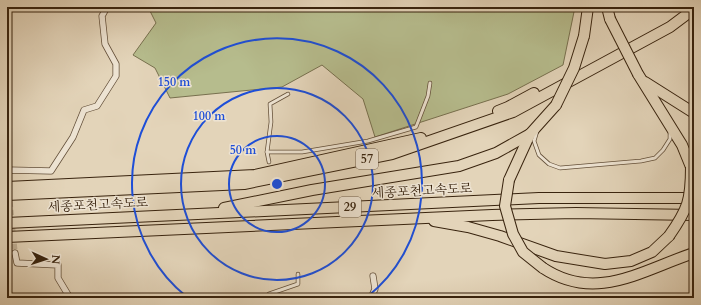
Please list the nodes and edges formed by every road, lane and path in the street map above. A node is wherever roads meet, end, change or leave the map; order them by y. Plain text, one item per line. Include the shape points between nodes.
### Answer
1 (107, 7) edge
2 (588, 7) edge
3 (607, 7) edge
4 (688, 7) edge
5 (694, 9) edge
6 (639, 76) junction
7 (430, 83) dead end
8 (288, 94) dead end
9 (694, 113) edge
10 (540, 124) junction
11 (670, 126) junction
12 (530, 134) junction
13 (266, 152) junction
14 (269, 162) dead end
15 (7, 170) edge
16 (7, 184) edge
17 (7, 195) edge
18 (694, 198) edge
19 (190, 214) junction
20 (694, 215) edge
21 (384, 220) junction
22 (7, 223) edge
23 (7, 237) edge
24 (15, 253) tunnel mouth
25 (694, 253) edge
26 (298, 274) dead end
27 (373, 276) dead end
28 (70, 298) edge
29 (264, 298) edge
30 (371, 298) edge

1 - 15 street via 102,16 105,44 116,64 116,76 97,106 84,110 73,137 51,171
2 - 10 highway, bridge via 584,36 574,68 556,105
3 - 6 highway, bridge via 610,19
4 - 16 highway, 57 via 668,21 508,107 423,138 255,175
5 - 17 highway, 57 via 670,26 513,112 392,154 244,184
6 - 9 highway
6 - 11 highway
7 - 13 lane via 428,96 416,127 368,141 302,152
8 - 13 lane via 270,104 271,122
10 - 11 lane via 534,141 539,155 549,164 560,168 655,158 664,150 670,139
10 - 12 highway
11 - 21 highway, bridge via 682,144 691,167 689,202 682,218 669,236 652,252 631,261 605,264 556,256 468,227 437,222
12 - 19 highway via 496,153 459,166 312,190
12 - 25 highway, bridge via 509,180 505,206 513,234 523,252 543,268 562,279 598,284 636,275
13 - 14 lane
15 - 16 street
18 - 19 highway, 세종포천고속도로 / 29 via 539,198
19 - 22 highway, 세종포천고속도로 / 29
20 - 21 highway, 세종포천고속도로 / 29 via 538,213
21 - 23 highway, 세종포천고속도로 / 29
24 - 28 street via 17,263 58,265 58,278
26 - 29 lane via 298,284
27 - 30 street via 375,289

